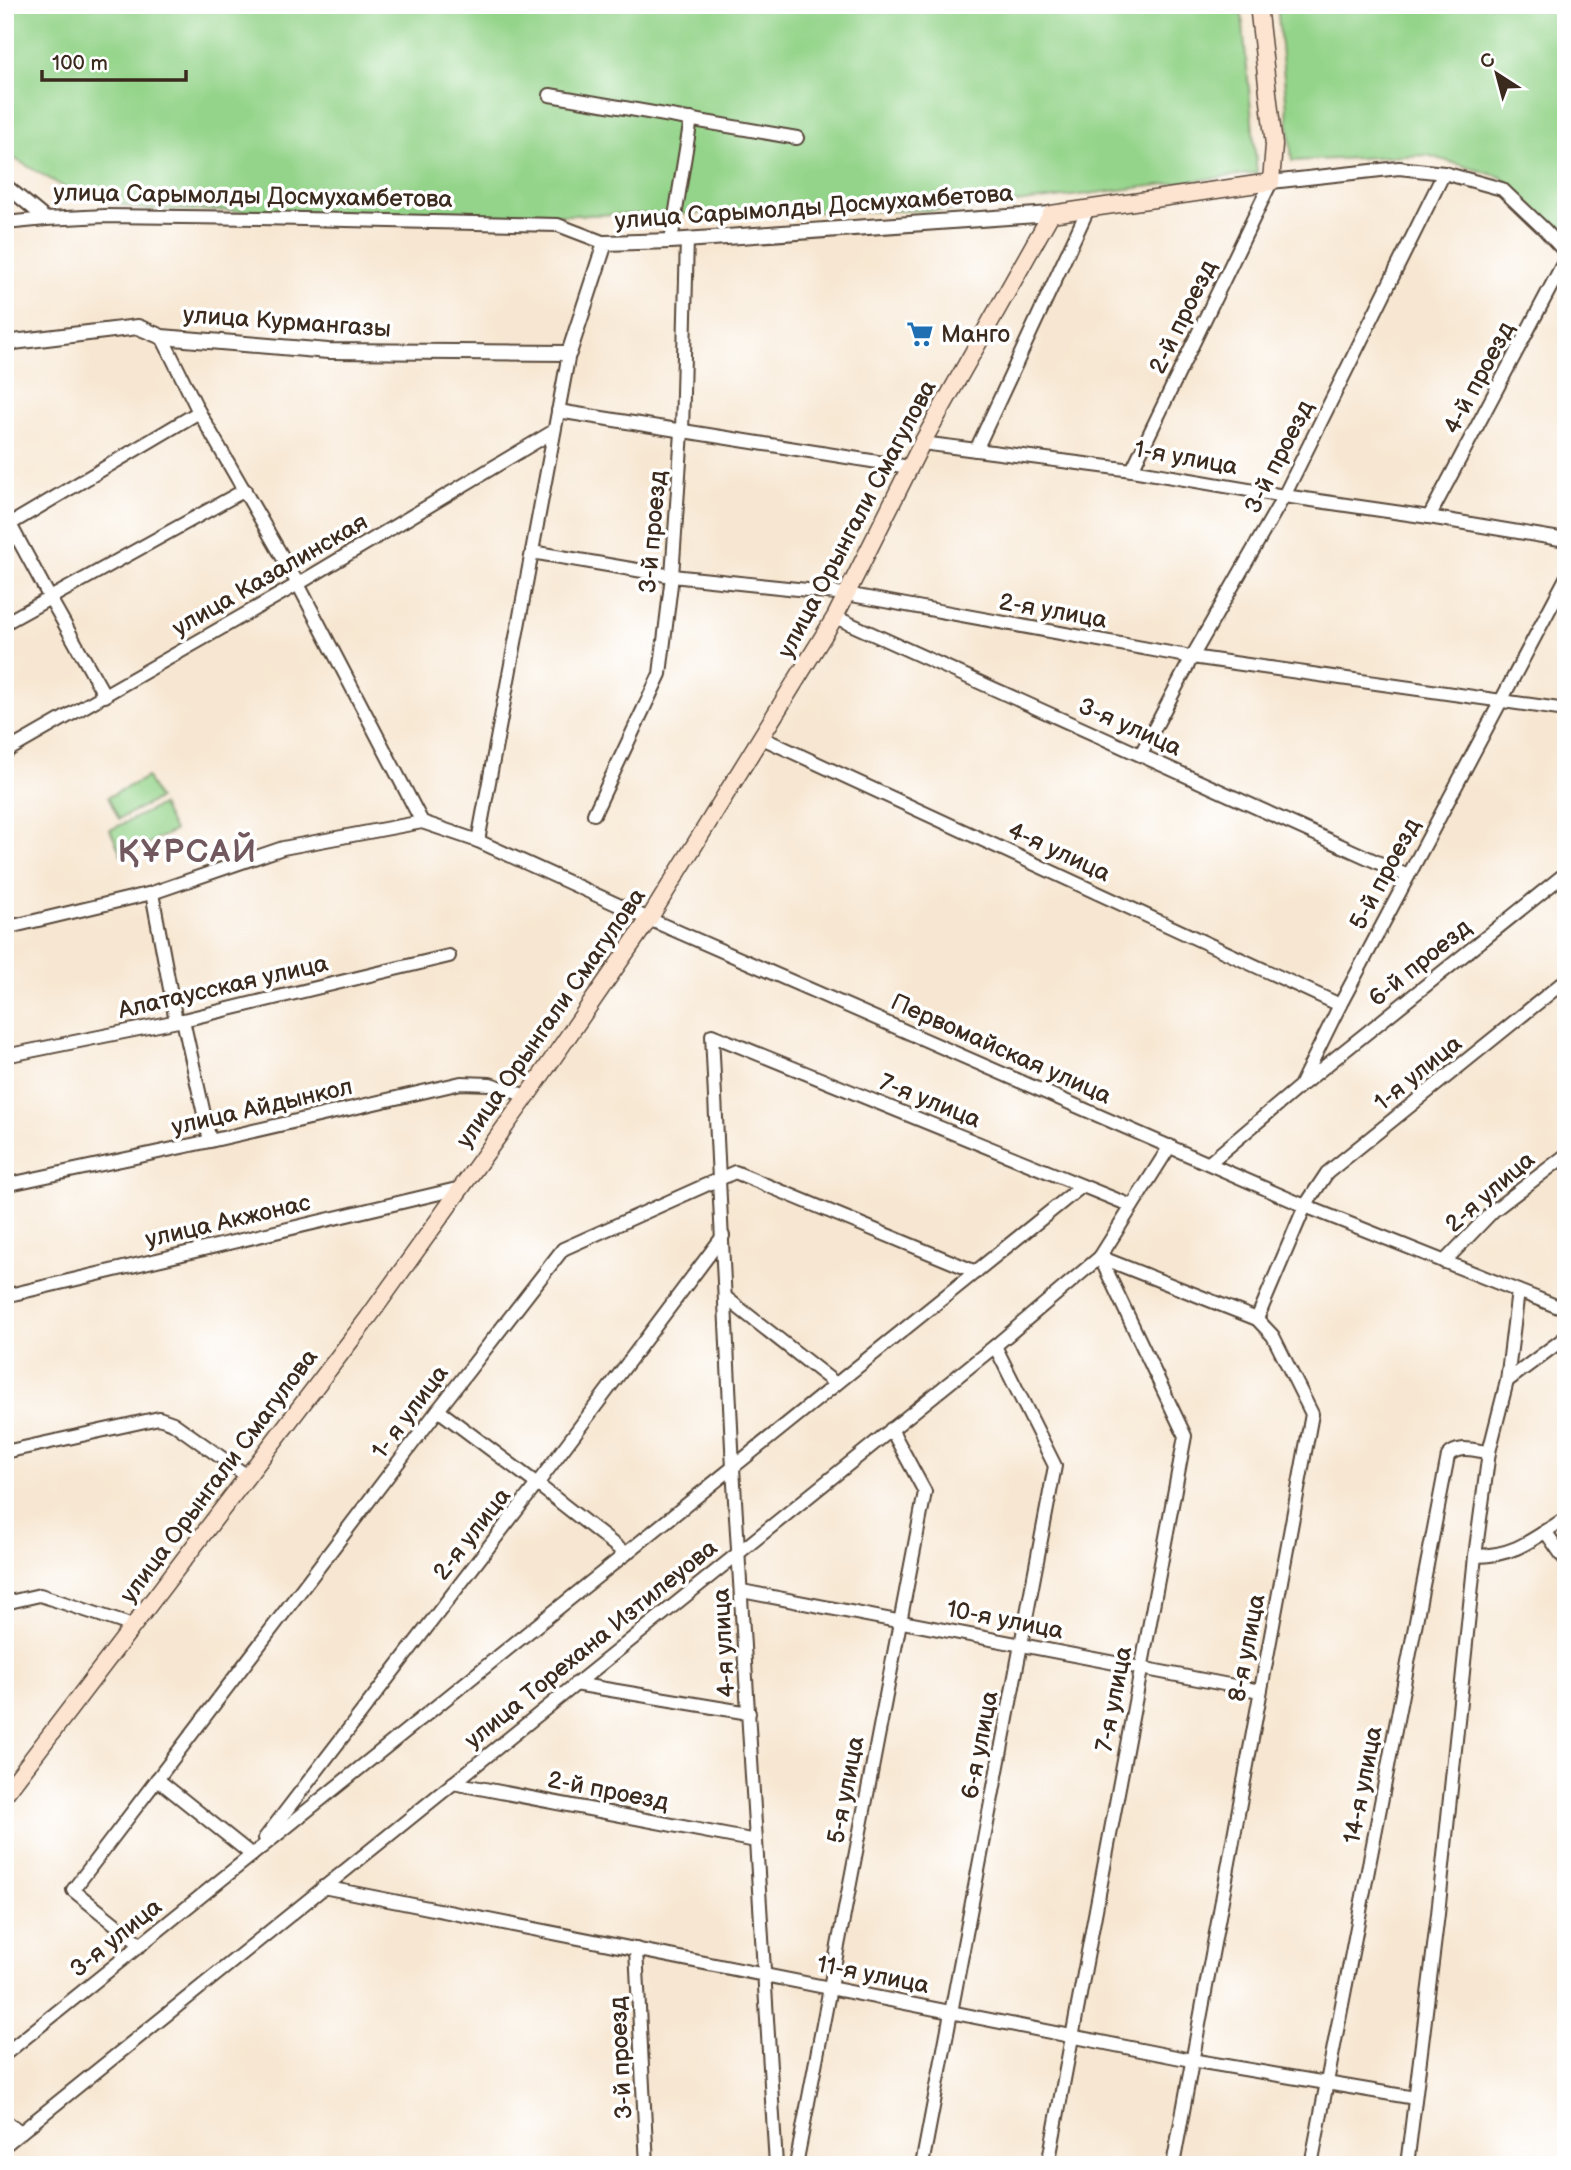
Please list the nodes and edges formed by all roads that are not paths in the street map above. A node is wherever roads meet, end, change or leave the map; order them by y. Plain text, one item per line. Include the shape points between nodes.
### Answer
1 (1258, 5) edge
2 (550, 95) dead end
3 (691, 119) junction
4 (797, 138) dead end
5 (1444, 173) junction
6 (1271, 182) junction
7 (5, 185) edge
8 (1088, 209) junction
9 (1051, 214) junction
10 (46, 219) junction
11 (5, 223) edge
12 (687, 239) junction
13 (671, 240) junction
14 (605, 243) junction
15 (1566, 256) edge
16 (162, 337) junction
17 (5, 343) edge
18 (569, 353) junction
19 (558, 411) junction
20 (199, 412) junction
21 (554, 431) junction
22 (682, 432) junction
23 (922, 443) junction
24 (976, 450) junction
25 (909, 467) junction
26 (1132, 470) junction
27 (245, 490) junction
28 (1284, 496) junction
29 (1429, 517) junction
30 (7, 522) edge
31 (1566, 540) edge
32 (532, 552) junction
33 (672, 576) junction
34 (1566, 578) edge
35 (298, 584) junction
36 (846, 594) junction
37 (50, 598) junction
38 (835, 617) junction
39 (5, 623) edge
40 (1192, 657) junction
41 (105, 695) junction
42 (1501, 700) junction
43 (1566, 710) edge
44 (760, 737) junction
45 (5, 752) edge
46 (1141, 754) junction
47 (594, 814) dead end
48 (422, 822) junction
49 (478, 841) junction
50 (1566, 873) edge
51 (1408, 876) junction
52 (152, 892) junction
53 (649, 919) junction
54 (5, 928) edge
55 (449, 956) dead end
56 (1566, 980) edge
57 (1340, 1004) junction
58 (180, 1021) junction
59 (712, 1035) joint
60 (5, 1056) edge
61 (1300, 1086) junction
62 (527, 1096) junction
63 (210, 1141) junction
64 (1170, 1146) junction
65 (1566, 1155) edge
66 (1209, 1163) junction
67 (720, 1180) junction
68 (5, 1185) edge
69 (1082, 1186) junction
70 (461, 1188) junction
71 (1132, 1206) junction
72 (1305, 1206) junction
73 (723, 1236) junction
74 (1100, 1257) junction
75 (1444, 1262) junction
76 (976, 1272) junction
77 (1518, 1291) junction
78 (5, 1296) edge
79 (725, 1297) junction
80 (1566, 1310) edge
81 (1257, 1319) junction
82 (1566, 1337) edge
83 (995, 1346) junction
84 (1507, 1381) junction
85 (836, 1384) junction
86 (438, 1410) junction
87 (891, 1430) junction
88 (5, 1452) edge
89 (1489, 1452) junction
90 (733, 1468) junction
91 (247, 1476) junction
92 (537, 1484) junction
93 (1566, 1517) edge
94 (1545, 1531) junction
95 (739, 1552) junction
96 (626, 1554) junction
97 (1475, 1556) junction
98 (1566, 1561) edge
99 (742, 1591) junction
100 (5, 1603) edge
101 (900, 1621) junction
102 (133, 1626) junction
103 (1021, 1645) junction
104 (1142, 1668) junction
105 (575, 1684) junction
106 (1261, 1691) junction
107 (749, 1713) junction
108 (158, 1779) junction
109 (453, 1783) junction
110 (5, 1794) edge
111 (756, 1841) junction
112 (252, 1855) junction
113 (323, 1887) junction
114 (141, 1945) junction
115 (636, 1949) junction
116 (764, 1975) junction
117 (830, 1988) junction
118 (951, 2012) junction
119 (1072, 2036) junction
120 (5, 2054) edge
121 (1191, 2060) junction
122 (1326, 2084) junction
123 (1415, 2098) junction
124 (5, 2120) edge
125 (21, 2132) junction
126 (5, 2145) edge
127 (648, 2165) edge
128 (776, 2165) edge
129 (796, 2165) edge
130 (922, 2165) edge
131 (1048, 2165) edge
132 (1173, 2165) edge
133 (1311, 2165) edge
134 (1407, 2165) edge

1 - 6 main road via 1274,145
2 - 3 street
3 - 4 street
3 - 13 street
5 - 6 street, улица Сарымолды Досмухамбетова via 1399,167
5 - 15 street, улица Сарымолды Досмухамбетова via 1502,189
5 - 28 street, 3-й проезд
6 - 8 main road, улица Сарымолды Досмухамбетова
6 - 26 street, 2-й проезд
7 - 10 street, улица Сарымолды Досмухамбетова
8 - 9 main road, улица Сарымолды Досмухамбетова
8 - 24 street
9 - 12 street, улица Сарымолды Досмухамбетова
9 - 23 main road, улица Орынгали Смагулова
10 - 11 street
10 - 14 street, улица Сарымолды Досмухамбетова via 105,216 558,225
12 - 13 street, улица Сарымолды Досмухамбетова
12 - 22 street, 3-й проезд
13 - 14 street, улица Сарымолды Досмухамбетова
14 - 18 street
15 - 29 street, 4-й проезд
16 - 17 street, улица Курмангазы via 138,327
16 - 18 street, улица Курмангазы via 328,351
16 - 20 street
18 - 19 street
19 - 21 street
19 - 22 street
20 - 27 street
20 - 30 street
21 - 32 street
21 - 35 street, улица Казалинская
22 - 25 street
22 - 33 street, 3-й проезд
23 - 24 street, 1-я улица
23 - 25 main road, улица Орынгали Смагулова
24 - 26 street, 1-я улица
25 - 36 main road, улица Орынгали Смагулова
26 - 28 street, 1-я улица
27 - 35 street
27 - 37 street
28 - 29 street, 1-я улица
28 - 40 street, 3-й проезд
29 - 31 street, 1-я улица
30 - 37 street
32 - 33 street, 2-я улица
32 - 49 street
33 - 36 street, 2-я улица
33 - 47 street, 3-й проезд via 660,674
34 - 42 street, 5-й проезд
35 - 41 street, улица Казалинская
35 - 48 street
36 - 38 main road, улица Орынгали Смагулова
36 - 40 street, 2-я улица
37 - 39 street
37 - 41 street
38 - 44 main road, улица Орынгали Смагулова
38 - 46 street, 3-я улица
40 - 42 street, 2-я улица
40 - 46 street, 3-й проезд
41 - 45 street, улица Казалинская
42 - 43 street, 2-я улица
42 - 51 street, 5-й проезд
44 - 53 main road, улица Орынгали Смагулова
44 - 57 street, 4-я улица
46 - 51 street, 3-я улица
48 - 49 street, Первомайская улица
48 - 52 street via 283,848
49 - 53 street, Первомайская улица
50 - 61 street, 6-й проезд
51 - 57 street, 5-й проезд
52 - 54 street
52 - 58 street
53 - 62 main road, улица Орынгали Смагулова
53 - 64 street, Первомайская улица
55 - 58 street, Алатаусская улица
56 - 72 street, 1-я улица via 1327,1173
57 - 61 street, 5-й проезд
58 - 60 street, Алатаусская улица
58 - 63 street
59 - 67 street, 4-я улица
59 - 69 street, 7-я улица
61 - 66 street, 5-й проезд
62 - 63 street, улица Айдынкол via 490,1084 461,1083
62 - 70 main road, улица Орынгали Смагулова
63 - 68 street, улица Айдынкол
64 - 66 street, Первомайская улица
64 - 71 street, улица Торехана Изтилеуова
65 - 75 street, 2-я улица via 1493,1211
66 - 72 street, Первомайская улица
67 - 73 street, 4-я улица
67 - 76 street, 1- я улица via 734,1172
67 - 86 street, 1- я улица via 564,1249
69 - 71 street, 7-я улица
69 - 76 street, улица Торехана Изтилеуова
70 - 78 street, улица Акжонас
70 - 91 main road, улица Орынгали Смагулова
71 - 74 street, улица Торехана Изтилеуова
72 - 75 street, Первомайская улица
72 - 81 street, 1-я улица
73 - 79 street, 4-я улица
73 - 92 street, 2-я улица
74 - 81 street
74 - 83 street, улица Торехана Изтилеуова
74 - 104 street, 7-я улица via 1185,1436
75 - 77 street, Первомайская улица
76 - 85 street, улица Торехана Изтилеуова
77 - 80 street, Первомайская улица
77 - 84 street
79 - 85 street
79 - 90 street, 4-я улица
81 - 106 street, 8-я улица via 1273,1336 1312,1414
82 - 84 street
83 - 87 street, улица Торехана Изтилеуова
83 - 103 street, 6-я улица via 1055,1466
84 - 89 street
85 - 90 street, улица Торехана Изтилеуова
86 - 92 street
86 - 108 street, 1- я улица
87 - 95 street, улица Торехана Изтилеуова
87 - 101 street, 5-я улица via 925,1492
88 - 91 street via 159,1418 173,1423
89 - 97 street
89 - 122 street, 14-я улица via 1460,1448 1448,1456
90 - 95 street, 4-я улица
90 - 96 street, улица Торехана Изтилеуова
91 - 102 main road, улица Орынгали Смагулова
92 - 96 street
92 - 112 street, 2-я улица
93 - 94 street
94 - 97 street via 1515,1550
94 - 98 street
95 - 99 street, 4-я улица
95 - 105 street, улица Торехана Изтилеуова
96 - 112 street, улица Торехана Изтилеуова
97 - 123 street
99 - 101 street, 10-я улица
99 - 107 street, 4-я улица
100 - 102 street via 40,1595
101 - 103 street, 10-я улица
101 - 117 street, 5-я улица
102 - 110 main road, улица Орынгали Смагулова
103 - 104 street, 10-я улица
103 - 118 street, 6-я улица
104 - 106 street, 10-я улица
104 - 119 street, 7-я улица
105 - 107 street
105 - 109 street, улица Торехана Изтилеуова
106 - 121 street, 8-я улица
107 - 111 street, 4-я улица
108 - 112 street
108 - 114 street, 1- я улица via 73,1890
109 - 111 street, 2-й проезд
109 - 113 street, улица Торехана Изтилеуова
111 - 116 street, 4-я улица
112 - 114 street, 3-я улица
113 - 115 street, 11-я улица
113 - 125 street, улица Торехана Изтилеуова
114 - 120 street, 3-я улица
115 - 116 street, 11-я улица
115 - 127 street, 3-й проезд
116 - 117 street, 11-я улица
116 - 128 street, 4-я улица
117 - 118 street, 11-я улица
117 - 129 street, 5-я улица
118 - 119 street, 11-я улица
118 - 130 street, 6-я улица
119 - 121 street, 11-я улица
119 - 131 street, 7-я улица
121 - 122 street, 11-я улица
121 - 132 street, 8-я улица
122 - 123 street, 11-я улица
122 - 133 street, 14-я улица
123 - 134 street
124 - 125 street
125 - 126 street, улица Торехана Изтилеуова

